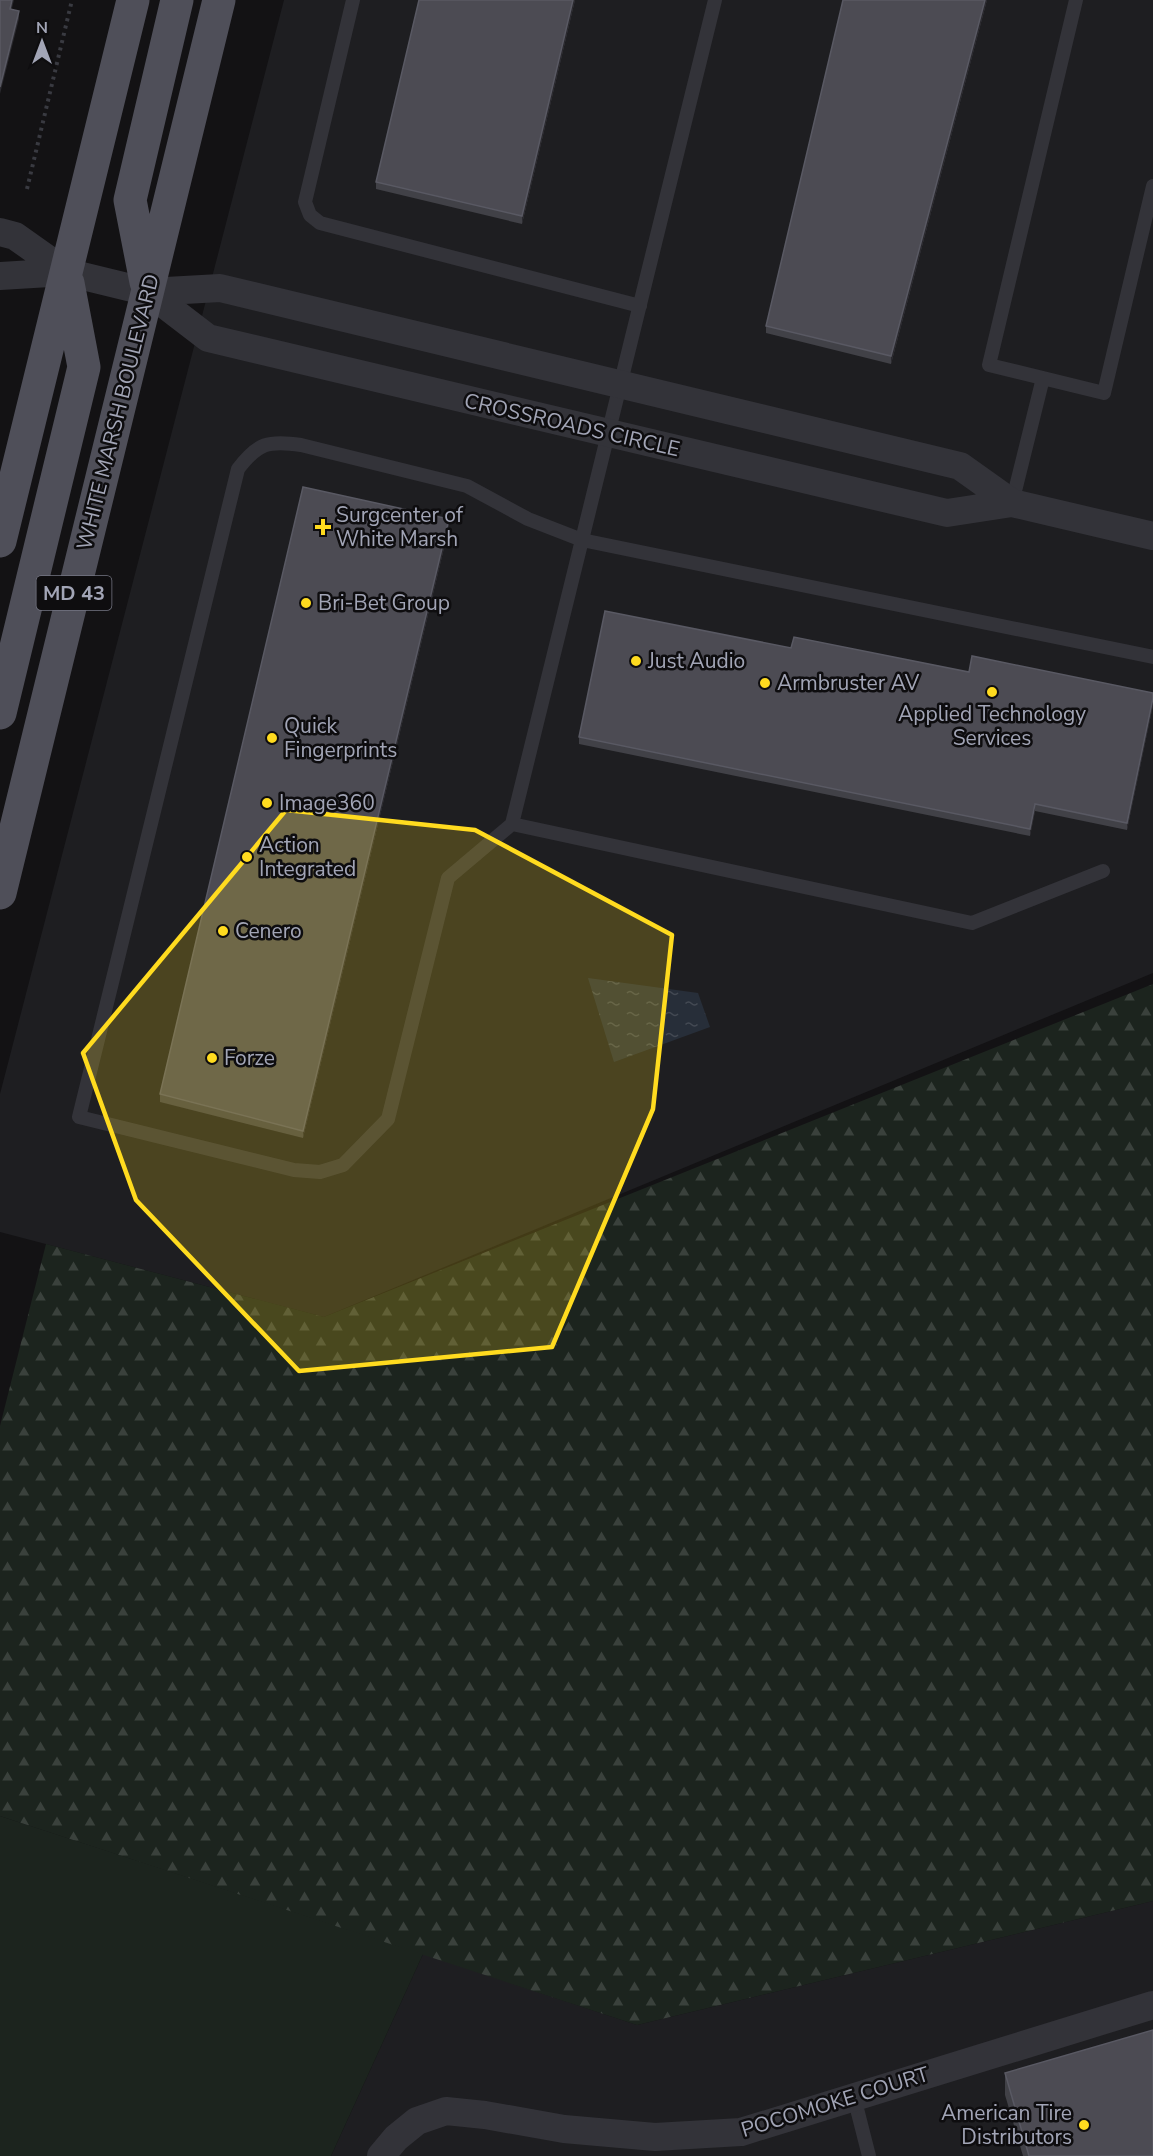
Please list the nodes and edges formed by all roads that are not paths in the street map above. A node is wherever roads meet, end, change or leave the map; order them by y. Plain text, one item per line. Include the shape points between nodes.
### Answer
1 (132, 0) edge
2 (177, 0) edge
3 (219, 0) edge
4 (353, 0) edge
5 (715, 0) edge
6 (1076, 0) edge
7 (1153, 186) edge
8 (0, 232) edge
9 (66, 272) junction
10 (0, 276) edge
11 (148, 292) junction
12 (640, 306) junction
13 (1042, 378) junction
14 (620, 384) junction
15 (608, 433) junction
16 (1012, 503) junction
17 (1153, 536) edge
18 (582, 540) junction
19 (0, 541) edge
20 (1153, 657) edge
21 (0, 713) edge
22 (512, 824) junction
23 (1103, 871) dead end
24 (0, 893) edge
25 (1153, 2005) edge
26 (854, 2097) junction
27 (381, 2156) edge
28 (869, 2156) edge

1 - 9 main road
2 - 11 main road via 130,200
3 - 11 main road, WHITE MARSH BOULEVARD / MD 43
4 - 12 lane via 304,201 310,215 320,223
5 - 12 lane
6 - 13 lane via 989,366
7 - 13 lane via 1104,393
8 - 9 street, CROSSROADS CIRCLE via 15,236
9 - 10 street, CROSSROADS CIRCLE
9 - 11 street, CROSSROADS CIRCLE
9 - 19 main road
9 - 21 main road via 84,367
11 - 14 street, CROSSROADS CIRCLE via 220,288
11 - 15 street, CROSSROADS CIRCLE via 208,338
11 - 24 main road, WHITE MARSH BOULEVARD / MD 43
12 - 14 lane
13 - 16 lane
14 - 15 lane
14 - 16 street, CROSSROADS CIRCLE via 960,466
15 - 16 street, CROSSROADS CIRCLE via 948,513
15 - 18 lane
16 - 17 street, CROSSROADS CIRCLE
18 - 20 lane
18 - 22 lane
18 - 22 lane via 528,519 467,486 291,443 264,444 249,454 238,469 79,1117 294,1170 320,1172 343,1165 388,1119 448,878
22 - 23 lane via 972,923
25 - 26 street, POCOMOKE COURT
26 - 27 street, POCOMOKE COURT via 741,2132 656,2137 564,2129 446,2111 417,2121
26 - 28 lane

